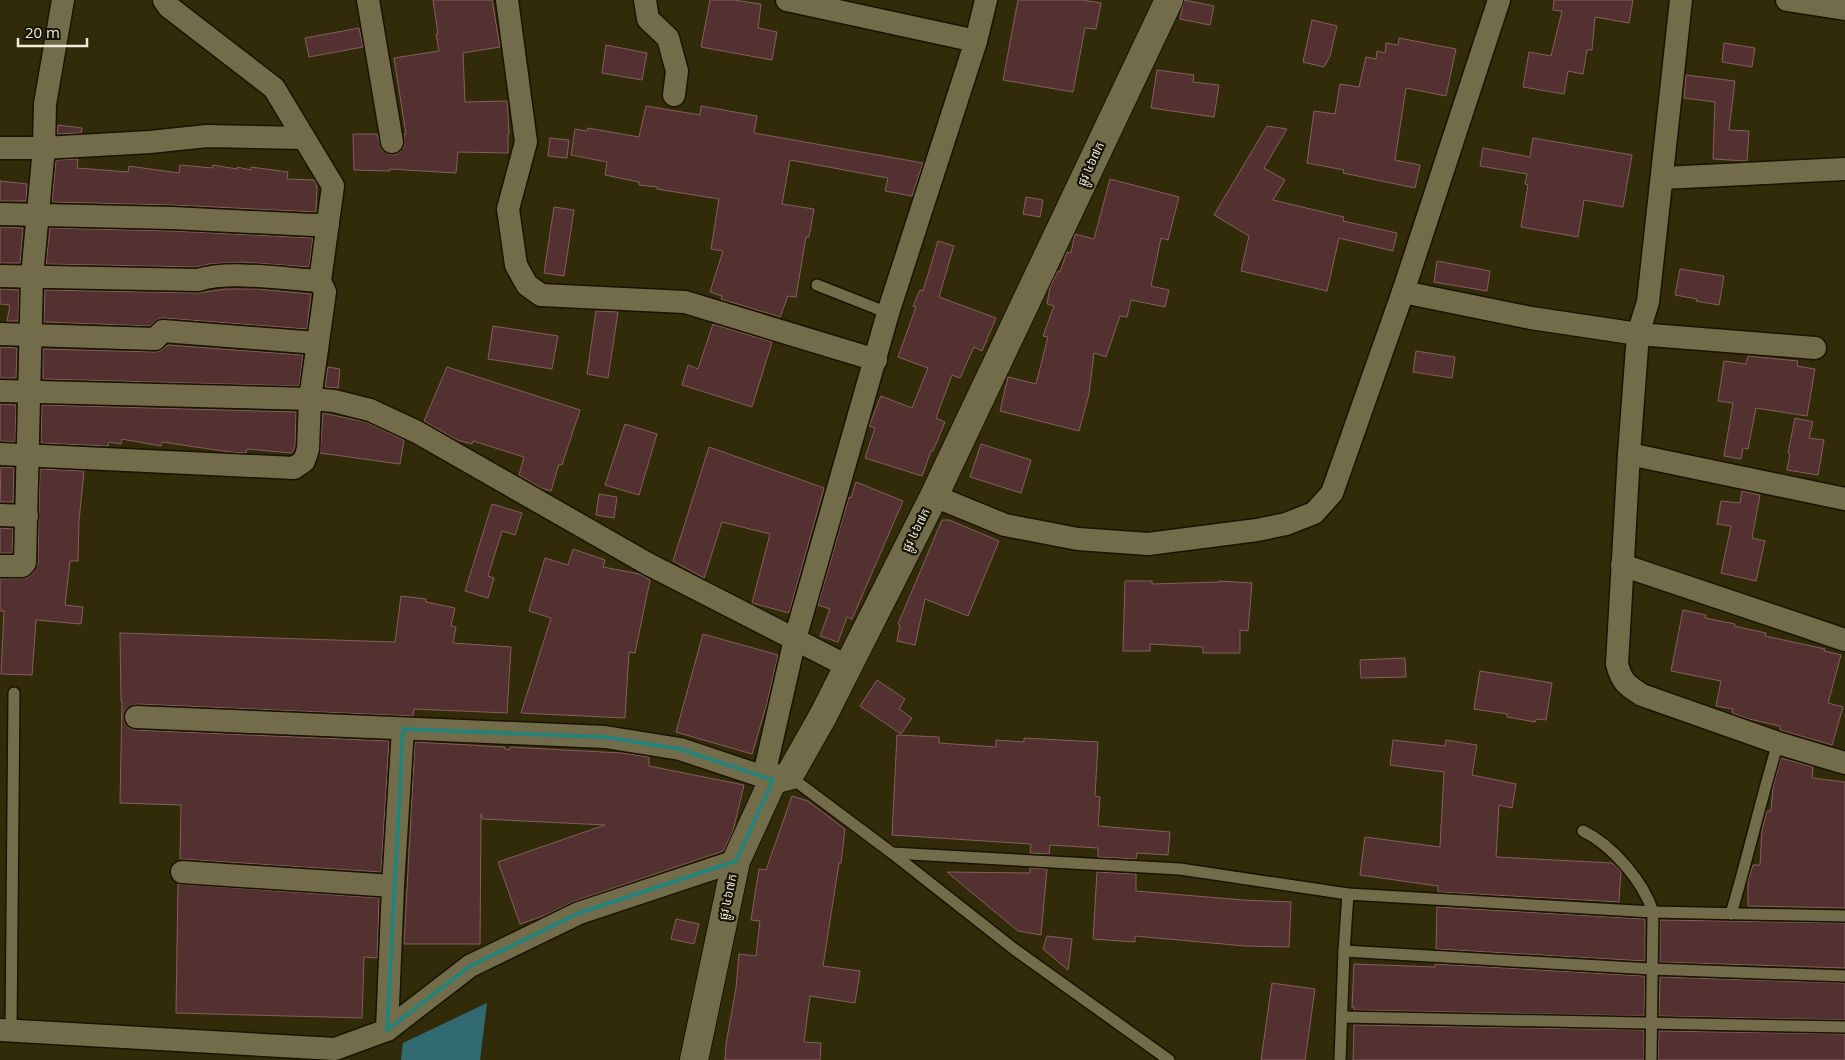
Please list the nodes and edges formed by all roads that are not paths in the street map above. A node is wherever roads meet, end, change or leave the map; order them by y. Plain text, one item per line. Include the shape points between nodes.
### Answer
1 (62, 0) edge
2 (164, 0) edge
3 (368, 0) edge
4 (507, 0) edge
5 (645, 0) edge
6 (787, 0) edge
7 (986, 0) edge
8 (1169, 0) edge
9 (1499, 0) edge
10 (1681, 0) edge
11 (1787, 0) edge
12 (1845, 10) edge
13 (976, 42) junction
14 (674, 95) dead end
15 (303, 138) junction
16 (392, 142) dead end
17 (0, 148) edge
18 (44, 148) junction
19 (1845, 169) edge
20 (1662, 178) junction
21 (0, 214) edge
22 (38, 215) junction
23 (328, 224) junction
24 (0, 276) edge
25 (32, 276) junction
26 (320, 282) junction
27 (816, 285) dead end
28 (1403, 292) junction
29 (888, 313) junction
30 (0, 334) edge
31 (30, 334) junction
32 (1638, 334) junction
33 (317, 343) junction
34 (1815, 348) dead end
35 (876, 360) junction
36 (0, 391) edge
37 (30, 391) junction
38 (310, 399) junction
39 (0, 454) edge
40 (1629, 454) junction
41 (28, 455) junction
42 (934, 496) junction
43 (1845, 499) edge
44 (0, 515) edge
45 (27, 516) junction
46 (0, 566) edge
47 (1622, 566) junction
48 (795, 639) junction
49 (1845, 640) edge
50 (847, 666) junction
51 (14, 692) dead end
52 (136, 717) dead end
53 (403, 729) junction
54 (1778, 743) junction
55 (1845, 763) edge
56 (781, 778) junction
57 (1583, 831) dead end
58 (892, 853) junction
59 (736, 861) junction
60 (182, 872) dead end
61 (393, 886) junction
62 (1348, 894) junction
63 (1653, 912) junction
64 (1731, 914) junction
65 (1845, 916) edge
66 (1344, 951) junction
67 (1651, 969) junction
68 (1845, 976) edge
69 (1342, 1017) junction
70 (1652, 1024) junction
71 (1845, 1027) edge
72 (6, 1030) edge
73 (387, 1030) junction
74 (334, 1055) edge
75 (694, 1060) edge
76 (1169, 1060) edge
77 (1340, 1060) edge
78 (1651, 1060) edge

1 - 18 street via 45,104
2 - 15 street via 274,88
3 - 16 street
4 - 35 street via 526,142 508,209 516,265 527,285 541,295 685,302
5 - 14 street via 648,19 668,38 677,71
6 - 13 street
7 - 13 street
8 - 42 street, ផ្លូវ ៤៦៧ក
9 - 28 street
10 - 20 street
11 - 12 street
13 - 29 street
15 - 18 street via 207,136
15 - 23 street via 333,186
17 - 18 street
18 - 22 street
19 - 20 street
20 - 32 street via 1648,302
21 - 22 street
22 - 23 street
22 - 25 street
23 - 26 street
24 - 25 street
25 - 26 street via 198,280 257,276
25 - 31 street
26 - 33 street via 325,292
27 - 29 lane
28 - 32 street via 1531,318
28 - 42 street via 1332,493 1314,513 1286,524 1257,530 1148,544 1078,538 1005,525
29 - 35 street
30 - 31 street
31 - 33 street via 155,339 163,331
31 - 37 street
32 - 34 street
32 - 40 street
33 - 38 street
35 - 48 street
36 - 37 street
37 - 38 street
37 - 41 street
38 - 41 street via 308,449 304,461 294,468
38 - 48 street via 370,410 417,432 648,564
39 - 41 street
40 - 43 street
40 - 47 street
41 - 45 street
42 - 50 street, ផ្លូវ ៤៦៧ក
44 - 45 street
45 - 46 street via 25,563 22,566
47 - 49 street
47 - 54 street via 1617,664 1620,678 1642,695
48 - 50 street
48 - 56 street via 766,766
50 - 56 street, ផ្លូវ ៤៦៧ក via 823,716
51 - 72 lane
52 - 53 street
53 - 56 street via 605,737 680,749
53 - 61 street
54 - 55 street
54 - 64 lane
56 - 58 lane
56 - 59 street, ផ្លូវ ៤៦៧ក
57 - 63 lane via 1613,852 1649,900
58 - 62 lane via 1180,869
58 - 76 lane via 1014,949
59 - 73 street via 579,913 470,966
59 - 75 street, ផ្លូវ ៤៦៧ក
60 - 61 street
61 - 73 street
62 - 63 lane
62 - 66 lane
63 - 64 lane
63 - 67 lane
64 - 65 lane
66 - 67 lane
66 - 69 lane
67 - 68 lane
67 - 70 lane
69 - 70 lane
69 - 77 lane
70 - 71 lane
70 - 78 lane
72 - 74 street
73 - 74 street

